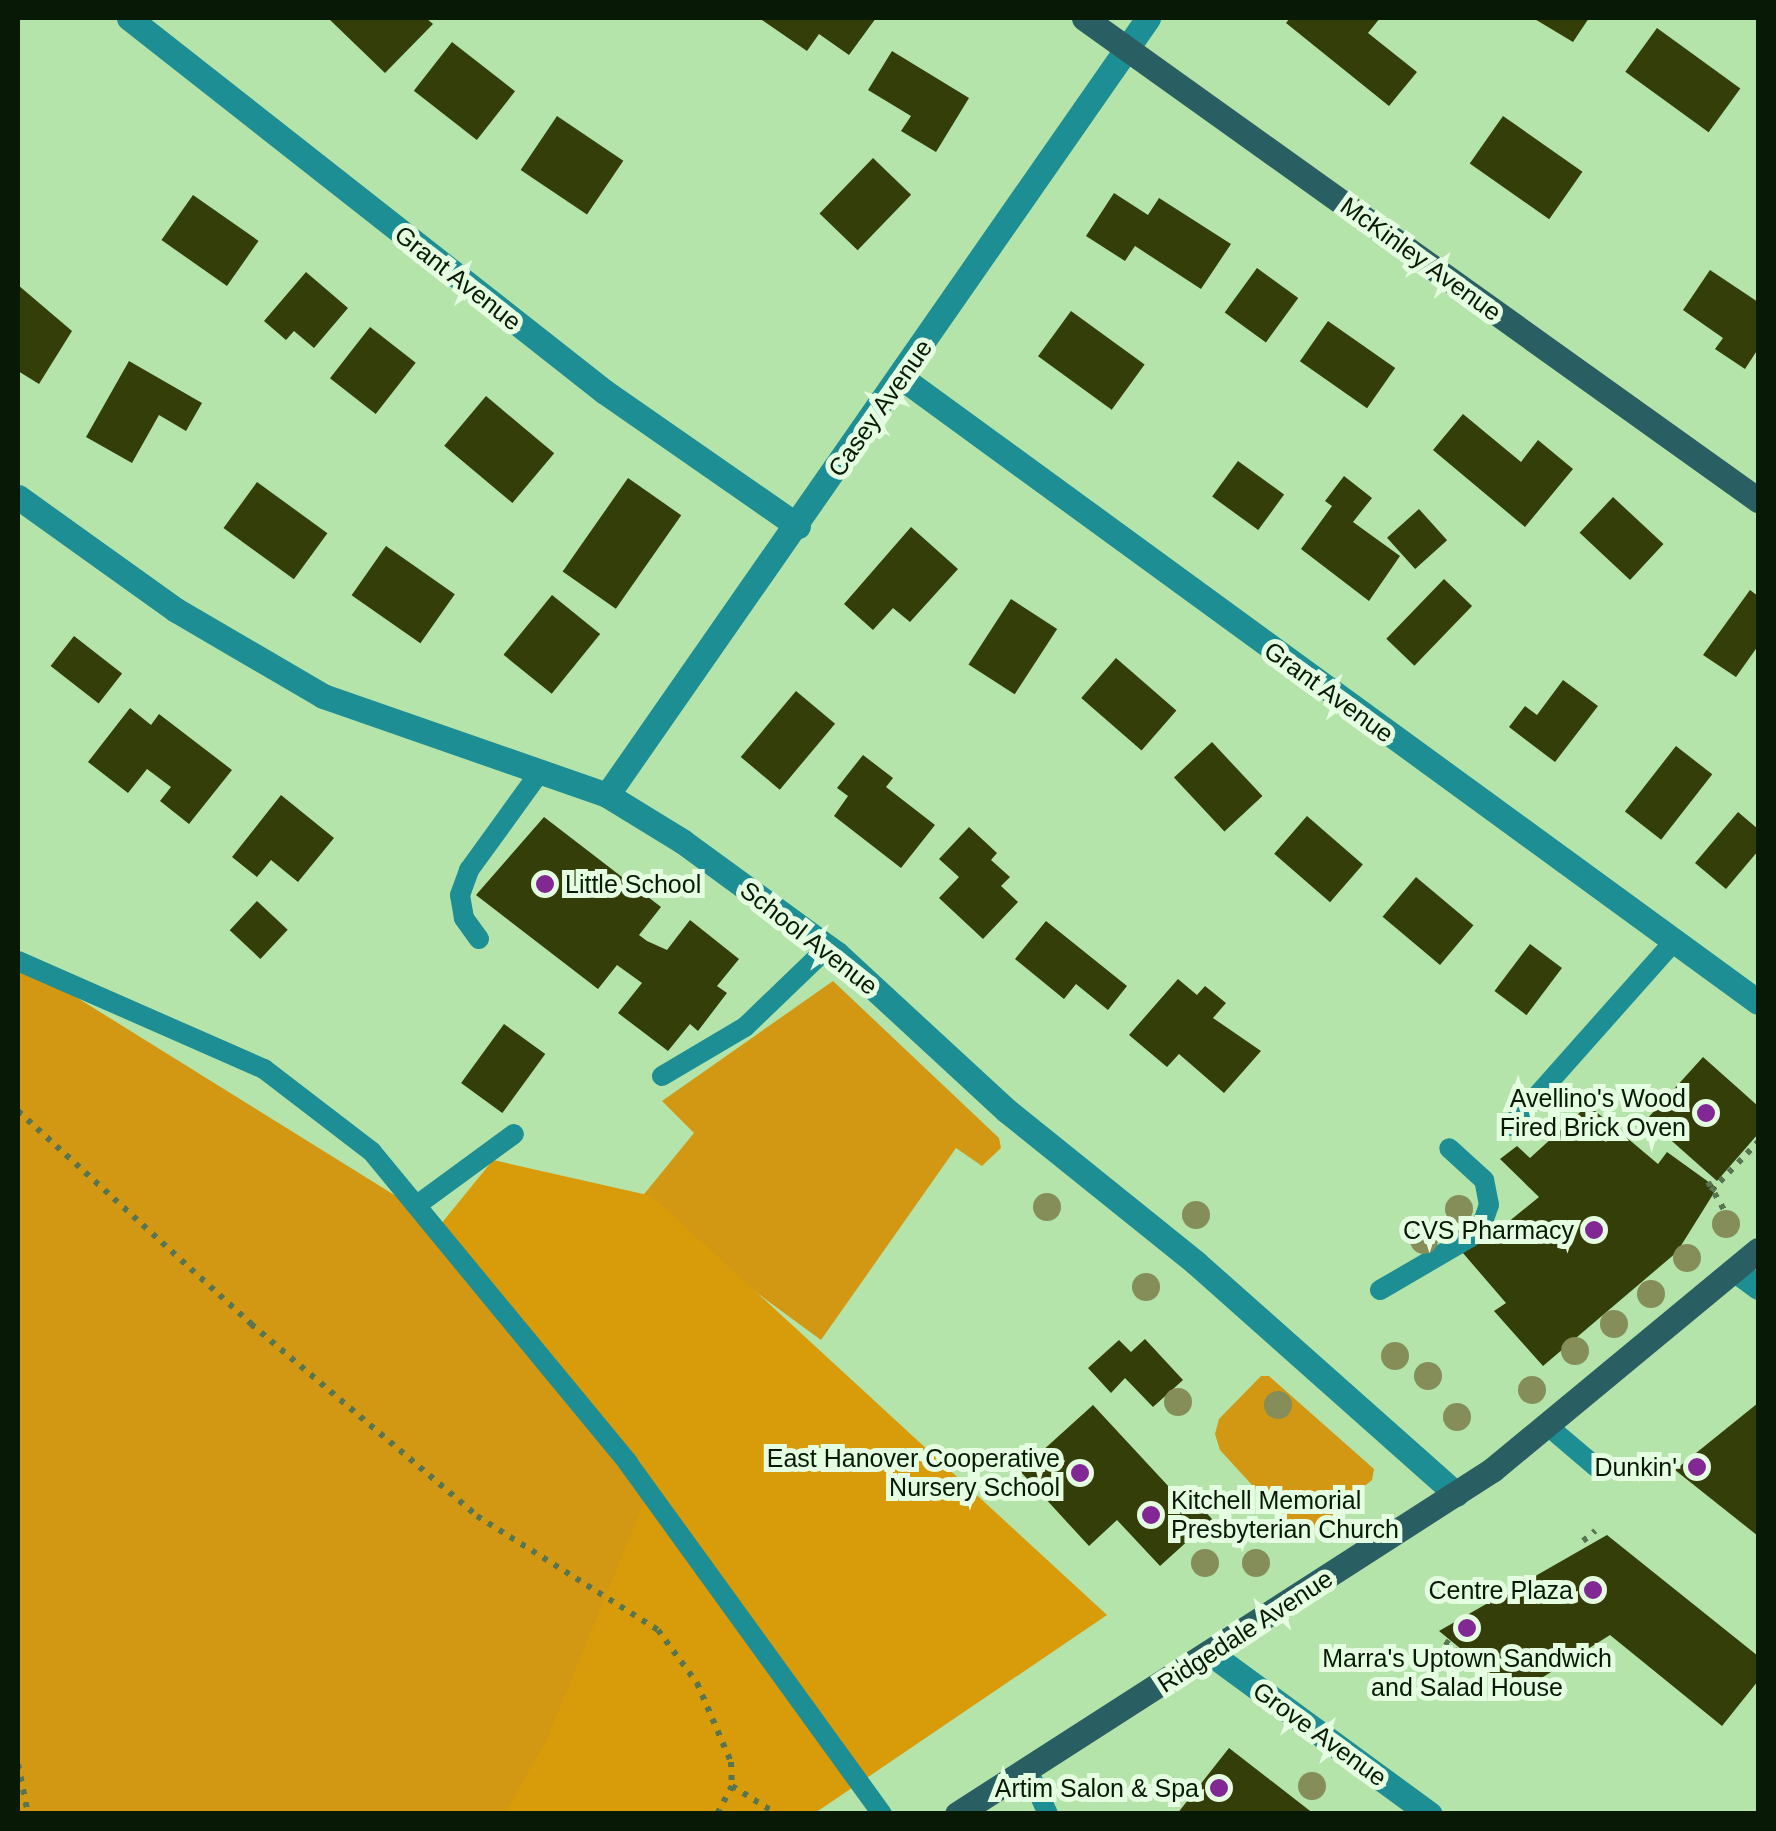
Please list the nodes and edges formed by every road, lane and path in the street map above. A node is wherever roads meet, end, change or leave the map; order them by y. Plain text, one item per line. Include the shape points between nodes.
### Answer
1 (129, 18) edge
2 (1084, 18) edge
3 (1148, 18) edge
4 (1127, 48) junction
5 (902, 378) junction
6 (18, 497) edge
7 (1758, 500) edge
8 (798, 526) junction
9 (540, 772) junction
10 (607, 795) junction
11 (479, 939) dead end
12 (1674, 941) junction
13 (828, 948) junction
14 (18, 961) edge
15 (1758, 1001) edge
16 (662, 1076) dead end
17 (18, 1111) edge
18 (1510, 1126) dead end
19 (514, 1134) dead end
20 (1758, 1142) edge
21 (1448, 1148) dead end
22 (417, 1205) junction
23 (1728, 1216) dead end
24 (1758, 1250) edge
25 (1734, 1270) junction
26 (1758, 1287) edge
27 (1380, 1290) dead end
28 (1549, 1427) junction
29 (1596, 1467) dead end
30 (1456, 1494) junction
31 (1596, 1531) dead end
32 (1584, 1540) dead end
33 (1445, 1640) dead end
34 (1456, 1650) dead end
35 (1211, 1654) junction
36 (18, 1764) edge
37 (1028, 1770) junction
38 (732, 1786) junction
39 (28, 1814) edge
40 (717, 1814) edge
41 (777, 1814) edge
42 (882, 1814) edge
43 (957, 1814) edge
44 (1048, 1814) edge
45 (1430, 1814) edge

1 - 8 street, Grant Avenue via 590,381
2 - 4 main road, McKinley Avenue
3 - 4 street, Casey Avenue
4 - 5 street, Casey Avenue
4 - 7 main road, McKinley Avenue
5 - 8 street, Casey Avenue
5 - 12 street, Grant Avenue
6 - 9 street, School Avenue via 176,610 322,696
8 - 10 street, Casey Avenue
9 - 10 street, School Avenue
9 - 11 lane via 469,870 460,894 464,918
10 - 13 street, School Avenue
12 - 15 street, Grant Avenue
12 - 18 lane
13 - 16 lane via 745,1027
13 - 30 street, School Avenue via 1006,1110 1411,1448
14 - 22 lane via 264,1069 359,1141
17 - 38 path via 251,1324 463,1504 658,1630 718,1726
19 - 22 lane
20 - 23 path via 1709,1186
21 - 27 lane via 1484,1180 1489,1205 1483,1222 1470,1237
22 - 42 lane via 628,1463
24 - 25 main road, Ridgedale Avenue
25 - 26 street
25 - 28 main road, Ridgedale Avenue
28 - 29 lane
28 - 30 main road, Ridgedale Avenue
30 - 35 main road, Ridgedale Avenue
31 - 32 path
33 - 34 path
35 - 37 main road, Ridgedale Avenue
35 - 45 street, Grove Avenue
36 - 39 path
37 - 43 main road, Ridgedale Avenue
37 - 44 lane
38 - 40 path
38 - 41 path

